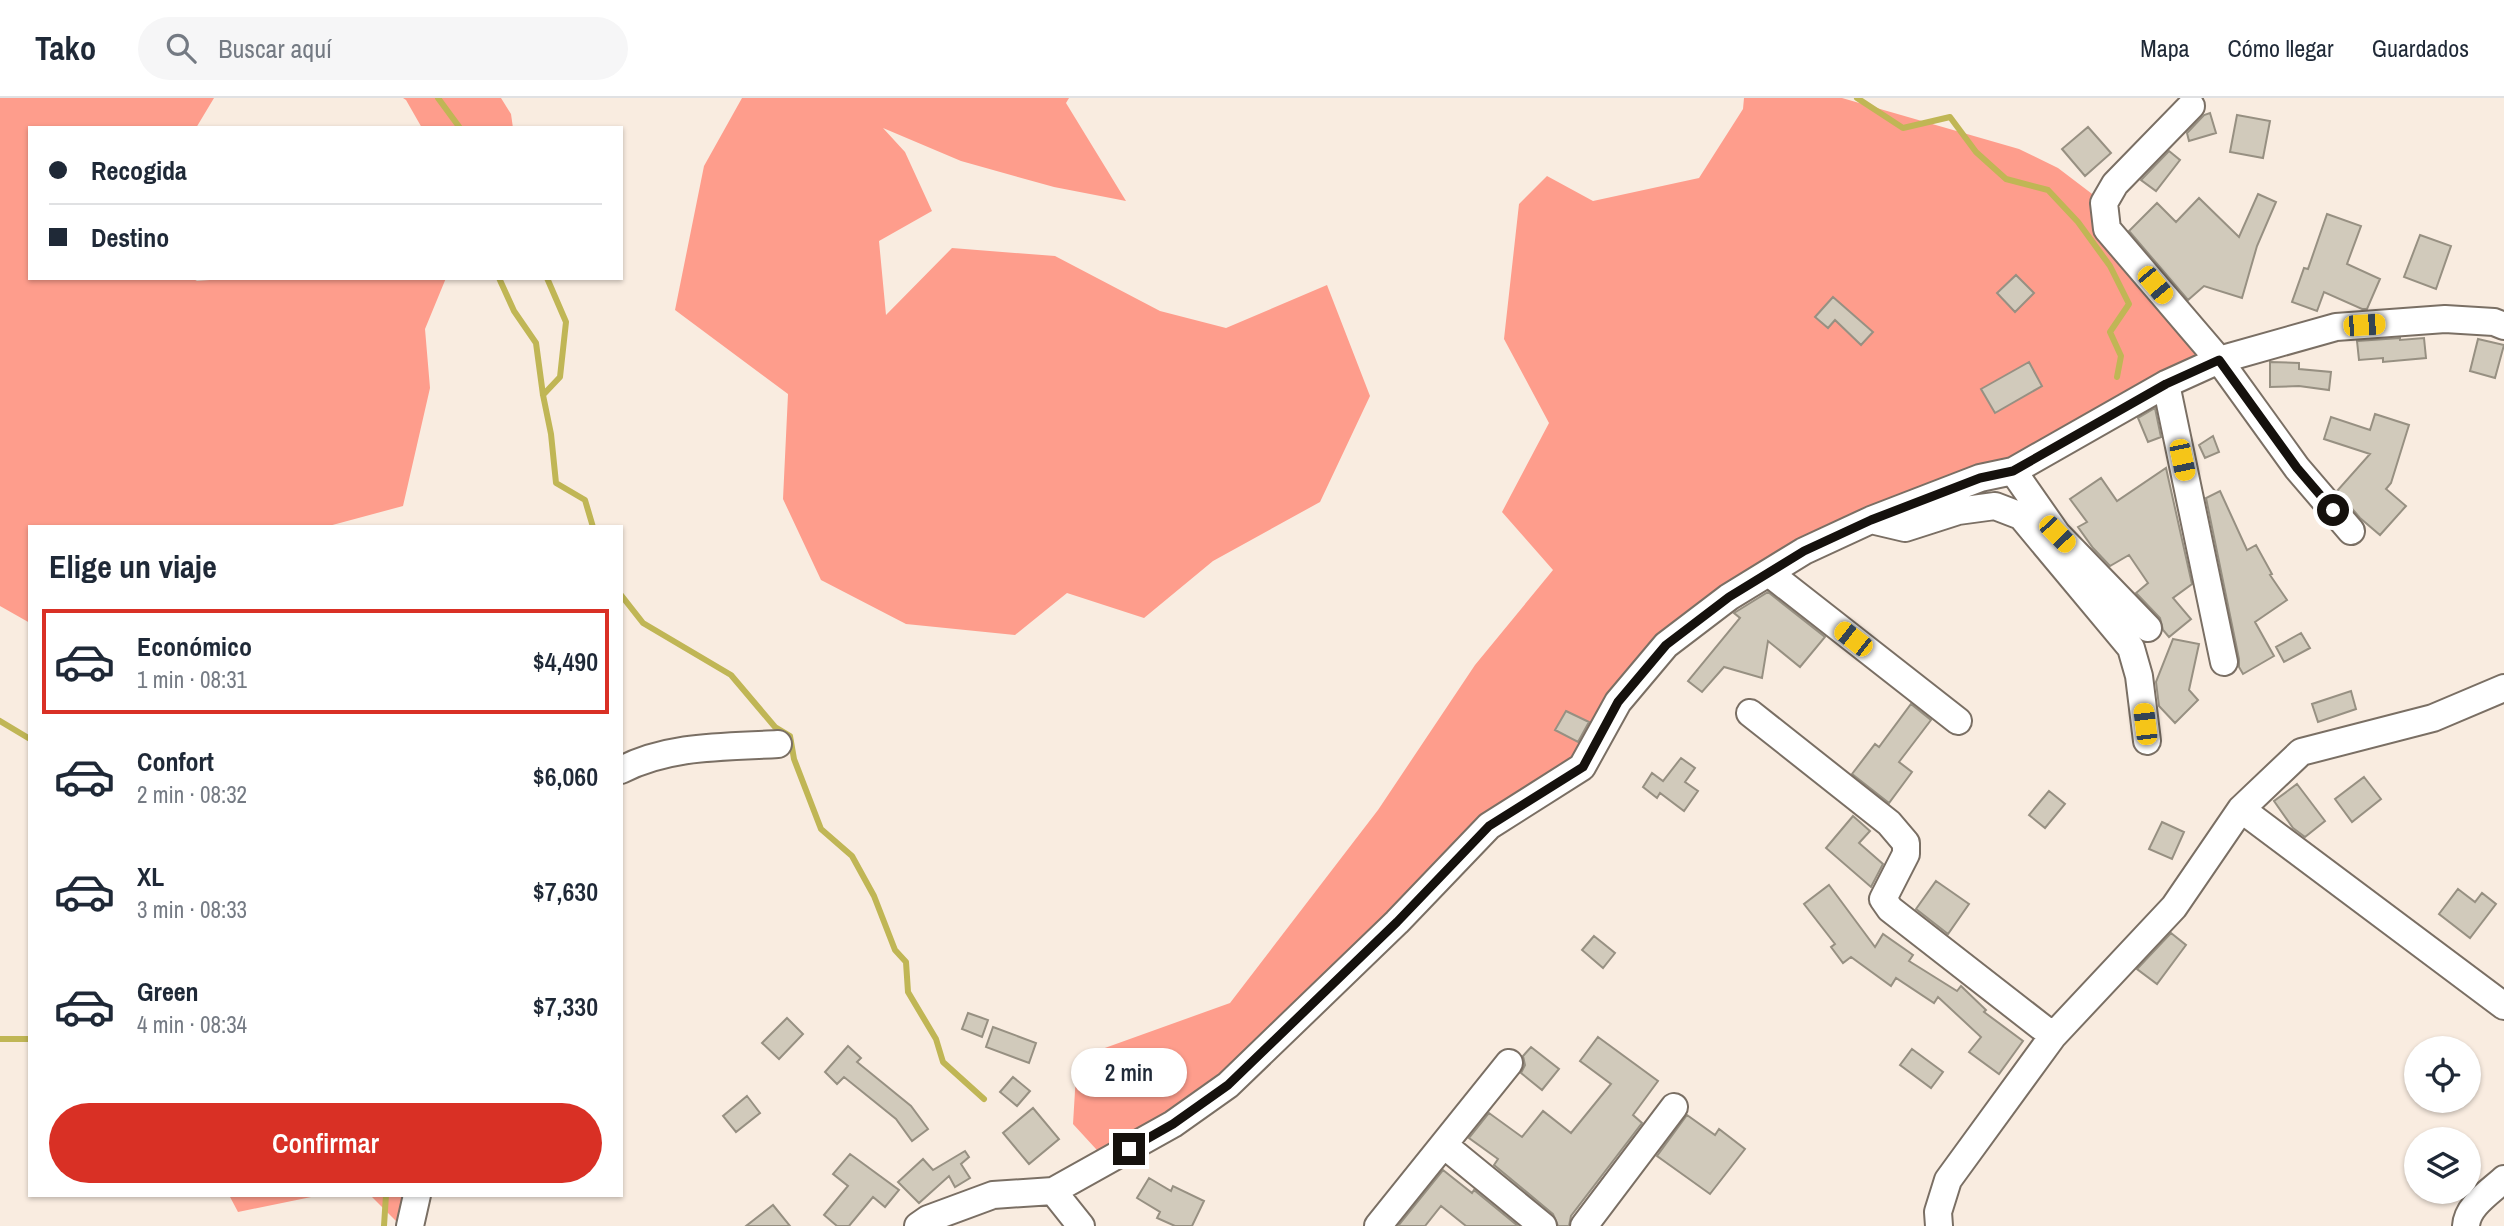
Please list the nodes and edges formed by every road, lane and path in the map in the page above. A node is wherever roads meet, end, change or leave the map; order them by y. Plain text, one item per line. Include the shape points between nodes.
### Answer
1 (2191, 106) dead end
2 (2504, 326) edge
3 (2219, 360) junction
4 (2166, 384) junction
5 (2013, 471) junction
6 (1871, 520) junction
7 (2351, 531) dead end
8 (1769, 573) junction
9 (2148, 628) dead end
10 (2224, 663) dead end
11 (2504, 688) edge
12 (1750, 713) dead end
13 (1958, 721) dead end
14 (2147, 741) dead end
15 (778, 744) dead end
16 (623, 769) edge
17 (2241, 809) junction
18 (2504, 1006) edge
19 (2053, 1036) junction
20 (1509, 1063) dead end
21 (1674, 1107) dead end
22 (1444, 1145) junction
23 (2504, 1179) edge
24 (1053, 1191) junction
25 (417, 1197) edge
26 (410, 1226) edge
27 (918, 1226) edge
28 (1081, 1226) edge
29 (1378, 1226) edge
30 (1543, 1226) edge
31 (1584, 1226) edge
32 (1939, 1226) edge
33 (2466, 1226) edge

1 - 3 street via 2115,184 2104,202 2107,229
2 - 3 street via 2445,319 2336,327
3 - 4 street
3 - 7 street via 2297,468
4 - 5 street
4 - 10 street
5 - 6 street via 1980,478
5 - 9 street via 2057,534
6 - 8 street
6 - 14 street via 1905,528 1958,511 1995,506 2021,516 2132,648
8 - 13 street
8 - 24 street via 1666,645 1618,702 1583,767 1489,826 1228,1085 1173,1124
11 - 17 street via 2432,718 2301,752
12 - 19 street via 1889,823 1906,843 1906,854 1883,899 1889,909
15 - 16 street via 657,755
17 - 18 street
17 - 19 street via 2174,907
19 - 32 street via 1948,1180
20 - 22 street
21 - 31 street
22 - 29 street
22 - 30 street
23 - 33 street via 2474,1206
24 - 27 street via 993,1195
24 - 28 street
25 - 26 street

